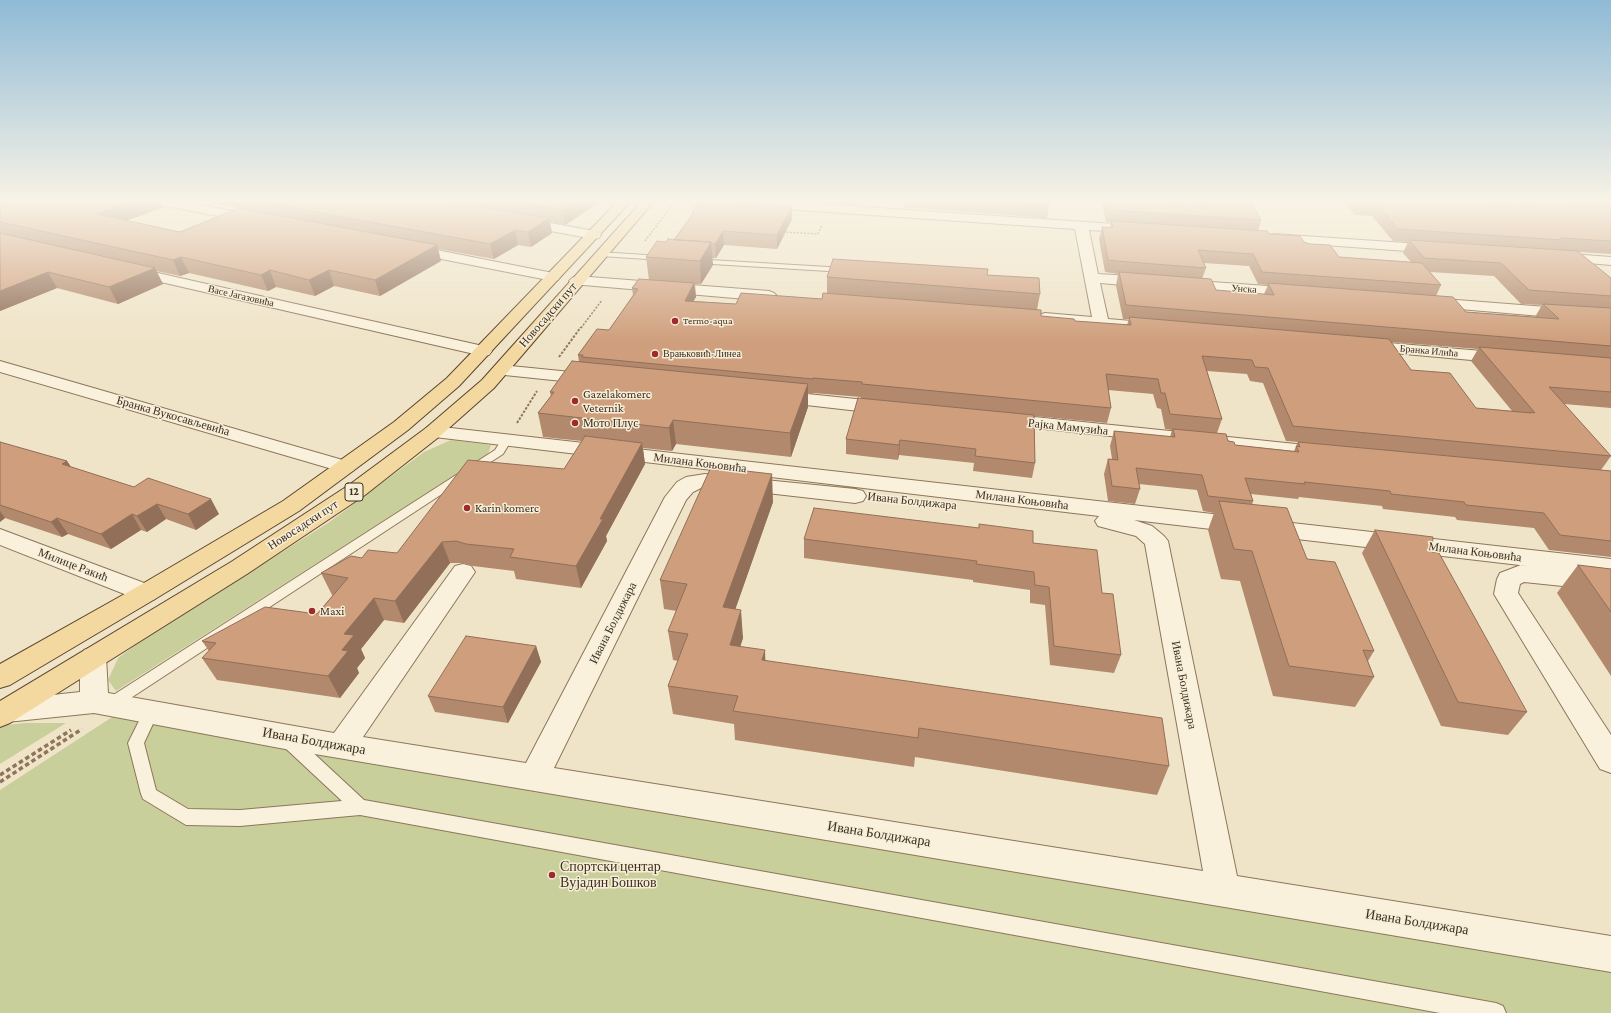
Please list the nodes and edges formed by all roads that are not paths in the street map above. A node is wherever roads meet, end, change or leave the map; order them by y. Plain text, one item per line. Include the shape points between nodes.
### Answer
1 (398, 247) edge
2 (581, 247) edge
3 (607, 247) edge
4 (1086, 247) edge
5 (1410, 247) edge
6 (1449, 250) edge
7 (601, 254) junction
8 (1541, 256) edge
9 (674, 259) edge
10 (690, 260) edge
11 (1611, 260) edge
12 (117, 268) edge
13 (856, 271) edge
14 (553, 277) junction
15 (1093, 278) junction
16 (577, 281) junction
17 (1308, 294) edge
18 (787, 298) edge
19 (1420, 303) edge
20 (1030, 317) edge
21 (1611, 317) edge
22 (1101, 323) junction
23 (1173, 329) edge
24 (1348, 344) edge
25 (483, 351) junction
26 (1523, 359) edge
27 (0, 366) edge
28 (501, 370) junction
29 (610, 381) edge
30 (761, 396) edge
31 (904, 410) edge
32 (984, 418) edge
33 (433, 432) junction
34 (506, 441) junction
35 (1341, 454) edge
36 (346, 467) junction
37 (0, 537) edge
38 (1611, 567) edge
39 (463, 572) dead end
40 (1611, 583) edge
41 (146, 593) junction
42 (94, 657) junction
43 (0, 677) edge
44 (101, 704) junction
45 (4, 713) edge
46 (150, 713) junction
47 (285, 737) junction
48 (341, 746) junction
49 (1611, 760) edge
50 (534, 778) junction
51 (360, 808) junction
52 (1223, 890) junction
53 (1611, 954) edge
54 (1496, 1013) edge

1 - 14 street
2 - 14 main road, Новосадски пут / 12
3 - 7 main road, Новосадски пут / 12
4 - 15 street
5 - 6 street
7 - 9 lane
7 - 16 main road, Новосадски пут / 12
8 - 11 street
10 - 13 lane
12 - 25 street, Васе Јагазовића
14 - 25 main road, Новосадски пут / 12
15 - 17 street, Унска
15 - 22 street
16 - 18 street
16 - 28 main road, Новосадски пут / 12
19 - 21 street
20 - 22 street
22 - 23 street
24 - 26 street, Бранка Илића
25 - 36 main road, Новосадски пут / 12 via 453,382 401,426
27 - 36 street, Бранка Вукосављевића
28 - 29 street
28 - 33 main road, Новосадски пут / 12
30 - 31 street
32 - 35 street, Рајка Мамузића
33 - 34 street, Милана Коњовића
33 - 42 main road, Новосадски пут / 12 via 358,490 239,568
34 - 38 street, Милана Коњовића
34 - 44 lane via 499,452
36 - 41 main road, Новосадски пут / 12 via 291,506
37 - 41 street, Милице Ракић
39 - 48 street
40 - 49 street via 1521,573 1509,579 1506,594
41 - 43 main road, Новосадски пут / 12
42 - 44 street
42 - 45 main road, Новосадски пут / 12
44 - 45 street, Ивана Болдижара
44 - 46 street, Ивана Болдижара
46 - 47 street, Ивана Болдижара
46 - 51 lane via 136,743 149,794 186,817 240,818
47 - 48 street, Ивана Болдижара
47 - 51 lane
48 - 50 street, Ивана Болдижара
50 - 52 street, Ивана Болдижара
50 - 52 street, Ивана Болдижара via 676,497 694,482 705,480 1106,521 1127,525 1144,532 1156,541
51 - 54 lane
52 - 53 street, Ивана Болдижара

